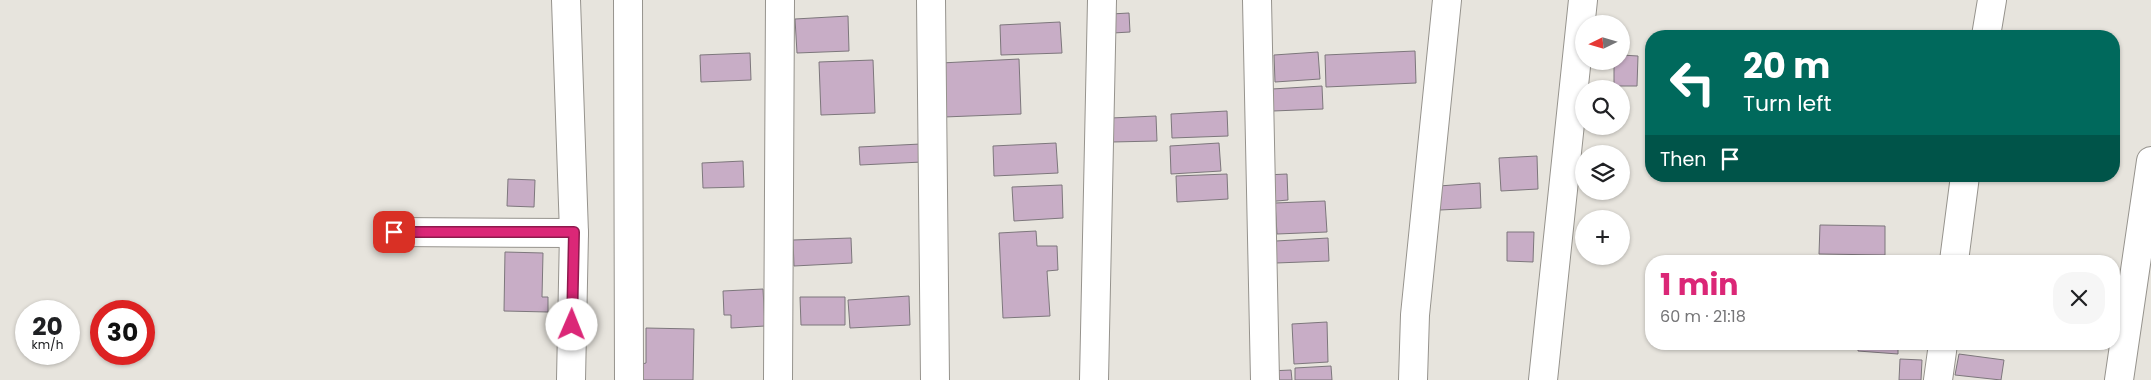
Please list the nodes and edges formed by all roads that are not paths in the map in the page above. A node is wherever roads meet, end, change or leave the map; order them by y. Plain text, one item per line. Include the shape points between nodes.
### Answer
1 (566, 0) edge
2 (628, 0) edge
3 (780, 0) edge
4 (931, 0) edge
5 (1102, 0) edge
6 (1257, 0) edge
7 (1447, 0) edge
8 (1583, 0) edge
9 (1992, 0) edge
10 (1987, 30) edge
11 (2151, 161) edge
12 (1964, 182) edge
13 (394, 232) dead end
14 (574, 232) junction
15 (1955, 255) edge
16 (1942, 350) edge
17 (571, 380) edge
18 (629, 380) edge
19 (778, 380) edge
20 (935, 380) edge
21 (1094, 380) edge
22 (1265, 380) edge
23 (1412, 380) edge
24 (1542, 380) edge
25 (1938, 380) edge
26 (2119, 380) edge

1 - 14 street
2 - 18 street
3 - 19 street
4 - 20 street
5 - 21 street
6 - 22 street
7 - 23 street via 1415,316
8 - 24 street
9 - 10 street
11 - 26 street
12 - 15 street
13 - 14 street
14 - 17 street
16 - 25 street

